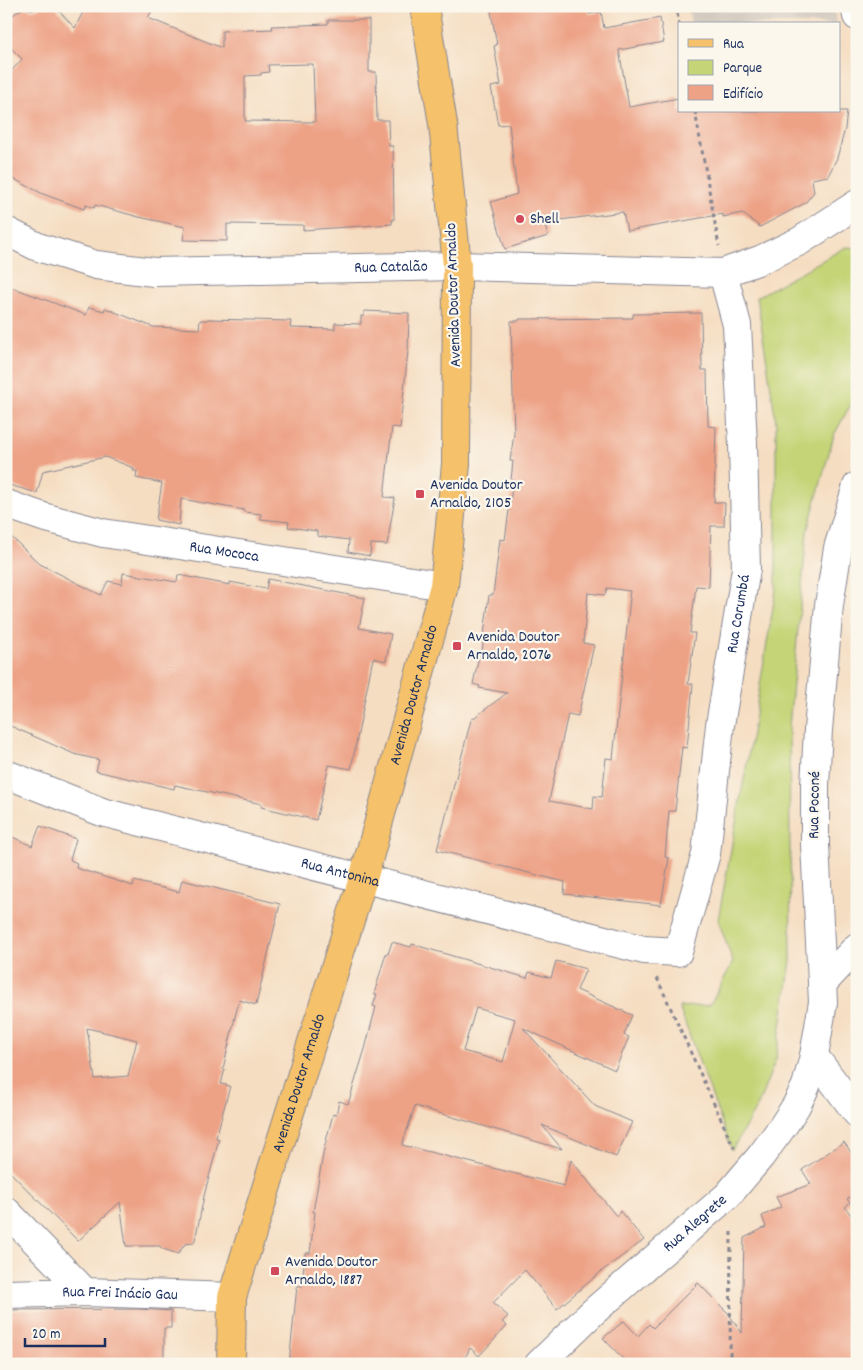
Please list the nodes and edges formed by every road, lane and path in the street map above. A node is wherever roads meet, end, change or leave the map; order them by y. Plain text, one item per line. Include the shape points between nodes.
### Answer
1 (424, 6) edge
2 (676, 6) edge
3 (855, 6) edge
4 (857, 16) edge
5 (680, 22) edge
6 (695, 112) edge
7 (857, 204) edge
8 (6, 231) edge
9 (457, 266) junction
10 (723, 273) junction
11 (857, 486) edge
12 (6, 504) edge
13 (444, 586) junction
14 (6, 774) edge
15 (363, 879) junction
16 (857, 947) edge
17 (644, 950) junction
18 (678, 952) joint
19 (822, 984) junction
20 (814, 1056) junction
21 (857, 1113) edge
22 (737, 1185) junction
23 (6, 1211) edge
24 (85, 1292) junction
25 (6, 1294) edge
26 (232, 1297) junction
27 (231, 1364) edge
28 (539, 1364) edge
29 (730, 1364) edge

1 - 9 main road, Avenida Doutor Arnaldo via 443,124
2 - 5 path
3 - 4 street
6 - 10 path
7 - 10 street, Rua Catalão via 800,241
8 - 9 street, Rua Catalão via 38,247 96,264 154,272
9 - 10 street, Rua Catalão
9 - 13 main road, Avenida Doutor Arnaldo via 456,464
10 - 18 street, Rua Corumbá via 736,325 746,569 720,724 706,854
11 - 19 street, Rua Poconé via 838,548 818,730 815,844
12 - 13 street, Rua Mococa via 43,518 103,533
13 - 15 main road, Avenida Doutor Arnaldo
14 - 15 street, Rua Antonina via 102,812
15 - 17 street, Rua Antonina
15 - 26 main road, Avenida Doutor Arnaldo
16 - 19 street
17 - 18 street, Rua Antonina
17 - 22 path
19 - 20 street, Rua Poconé via 823,1002
20 - 21 street
20 - 22 street, Rua Alegrete via 806,1086 796,1106
22 - 28 street, Rua Alegrete
22 - 29 path via 732,1220
23 - 24 street
24 - 25 street, Rua Frei Inácio Gau
24 - 26 street, Rua Frei Inácio Gau
26 - 27 main road, Avenida Doutor Arnaldo

